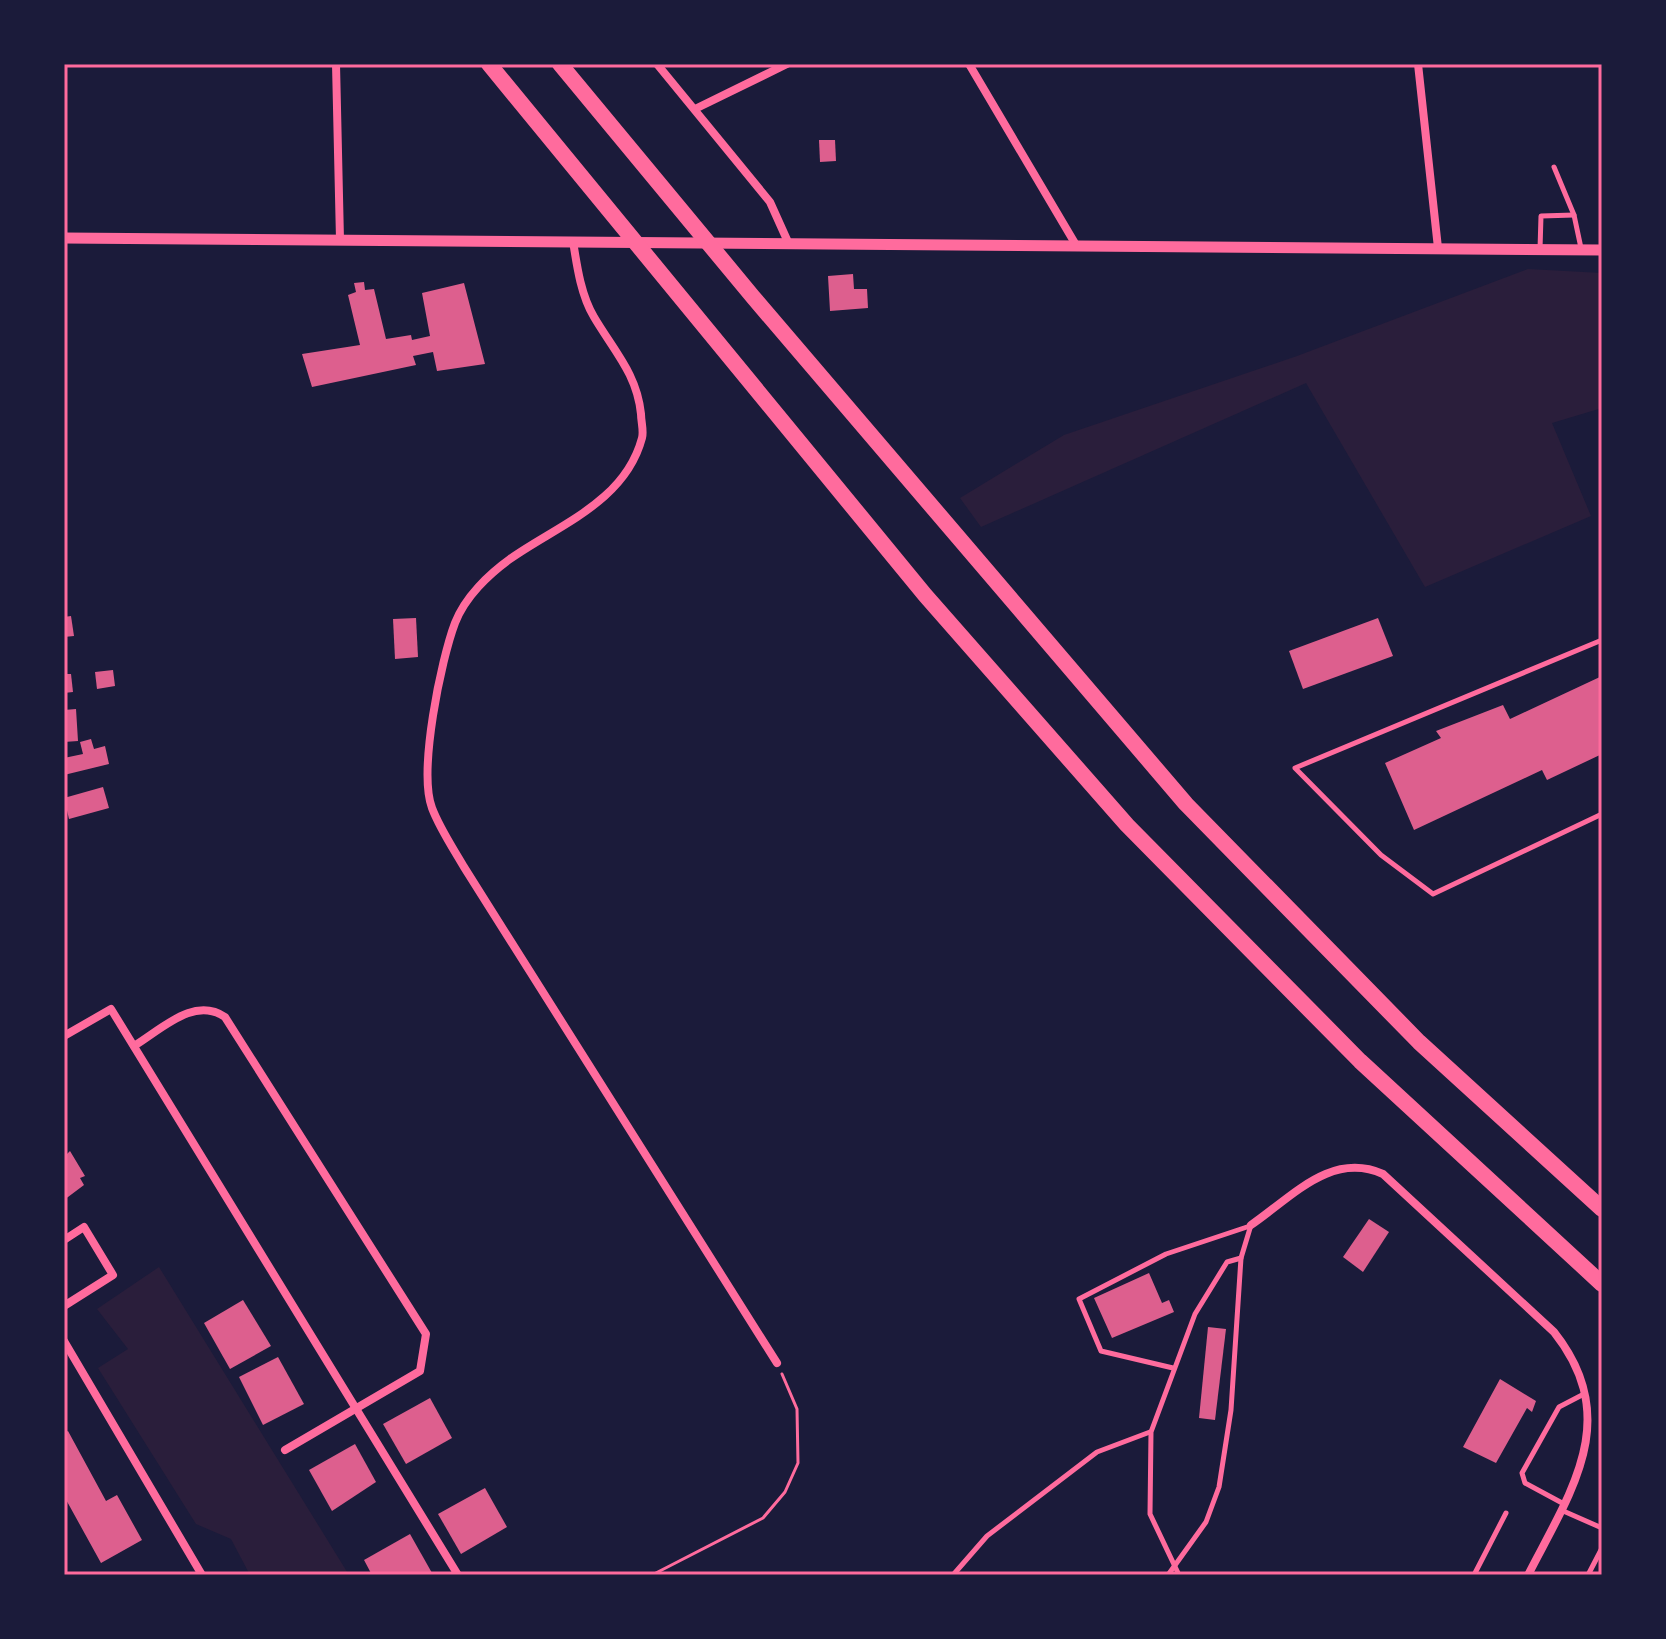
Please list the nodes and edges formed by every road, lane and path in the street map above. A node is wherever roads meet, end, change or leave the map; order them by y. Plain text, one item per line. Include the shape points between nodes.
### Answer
1 (336, 64) edge
2 (489, 64) edge
3 (560, 64) edge
4 (657, 64) edge
5 (787, 64) edge
6 (969, 64) edge
7 (1418, 64) edge
8 (695, 109) junction
9 (1554, 167) dead end
10 (1574, 215) junction
11 (64, 238) edge
12 (340, 240) junction
13 (573, 241) junction
14 (788, 242) junction
15 (1076, 245) junction
16 (1438, 248) junction
17 (1540, 249) junction
18 (1582, 249) junction
19 (1602, 250) edge
20 (1602, 640) edge
21 (1602, 814) edge
22 (64, 1036) edge
23 (134, 1046) junction
24 (1602, 1209) edge
25 (1251, 1225) junction
26 (64, 1240) edge
27 (1241, 1258) junction
28 (1602, 1284) edge
29 (64, 1306) edge
30 (64, 1341) edge
31 (777, 1363) joint
32 (1173, 1368) junction
33 (1585, 1393) junction
34 (357, 1409) junction
35 (1151, 1432) junction
36 (285, 1450) dead end
37 (1562, 1507) junction
38 (1506, 1513) dead end
39 (1602, 1528) edge
40 (1602, 1548) edge
41 (1174, 1566) junction
42 (202, 1575) edge
43 (458, 1575) edge
44 (652, 1575) edge
45 (953, 1575) edge
46 (1168, 1575) edge
47 (1179, 1575) edge
48 (1474, 1575) edge
49 (1528, 1575) edge
50 (1588, 1575) edge

1 - 12 street
2 - 28 highway via 925,595 1127,825 1360,1061
3 - 24 highway via 1186,804 1419,1042
4 - 8 street
5 - 8 street
6 - 15 street
7 - 16 street
8 - 14 street via 770,202
9 - 10 lane
10 - 17 lane via 1541,216
10 - 18 lane
11 - 12 street
12 - 13 street
13 - 14 street
13 - 31 street via 593,316 625,362 639,394 643,436 629,467 608,492 579,519 510,559 477,588 456,620 433,718 431,806 464,867
14 - 15 street
15 - 16 street
16 - 17 street
17 - 18 street
18 - 19 street
20 - 21 lane via 1295,768 1381,855 1433,894
22 - 23 street via 111,1009
23 - 34 street
23 - 34 street via 193,1010 214,1009 225,1017 426,1334 420,1371
25 - 27 lane
25 - 32 lane via 1166,1254 1079,1299 1101,1351
25 - 33 street via 1336,1167 1357,1166 1383,1174 1554,1332 1573,1356
26 - 29 street via 84,1227 113,1275
27 - 32 lane via 1227,1262 1195,1314
27 - 41 lane via 1231,1410 1219,1487 1206,1522
30 - 42 street
31 - 44 path via 797,1409 798,1463 785,1492 763,1518
32 - 35 lane
33 - 37 street via 1589,1440
33 - 37 lane via 1559,1407 1522,1473 1525,1483
34 - 36 street
34 - 43 street
35 - 41 lane via 1150,1514
35 - 45 lane via 1097,1452 987,1536
37 - 39 lane
37 - 49 street
38 - 48 lane
40 - 50 lane
41 - 46 lane
41 - 47 lane

